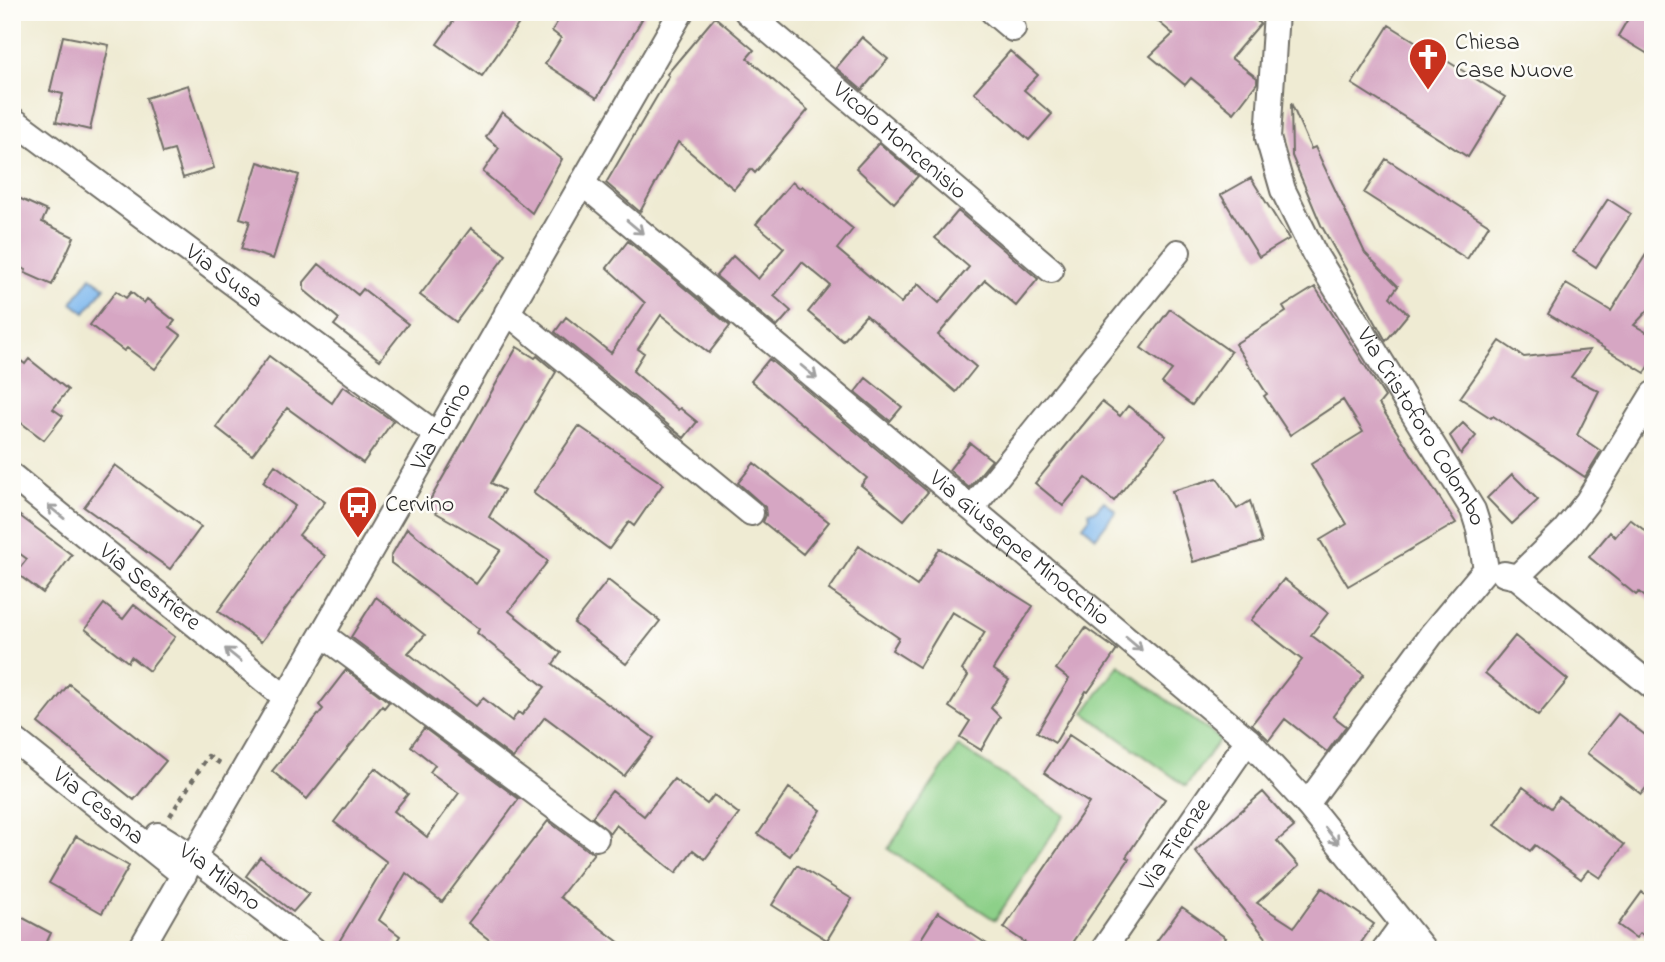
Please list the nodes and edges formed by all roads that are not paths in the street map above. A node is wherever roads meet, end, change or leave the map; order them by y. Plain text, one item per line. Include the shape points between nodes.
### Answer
1 (681, 12) edge
2 (747, 12) edge
3 (993, 12) edge
4 (1276, 12) edge
5 (1013, 29) dead end
6 (12, 119) edge
7 (582, 183) junction
8 (1178, 252) dead end
9 (1051, 270) dead end
10 (507, 312) junction
11 (1652, 397) edge
12 (437, 435) junction
13 (12, 477) edge
14 (972, 508) junction
15 (751, 513) dead end
16 (1486, 569) junction
17 (1517, 577) junction
18 (323, 635) junction
19 (1653, 687) edge
20 (286, 698) junction
21 (12, 738) edge
22 (1248, 740) junction
23 (1307, 804) junction
24 (158, 835) road end
25 (596, 838) dead end
26 (190, 867) junction
27 (1403, 924) junction
28 (140, 950) edge
29 (314, 950) edge
30 (1103, 950) edge
31 (1384, 950) edge
32 (1424, 950) edge

1 - 7 street, Via Torino
2 - 9 street, Vicolo Moncenisio
3 - 5 street
4 - 16 street, Via Cristoforo Colombo via 1268,138 1283,190 1314,253 1473,510
6 - 12 street, Via Susa
7 - 10 street, Via Torino
7 -> 14 street, Via Giuseppe Minocchio
8 - 14 street
10 - 12 street, Via Torino
10 - 15 street
11 - 17 street via 1587,502
12 - 18 street, Via Torino
20 -> 13 street, Via Sestriere
14 -> 22 street, Via Giuseppe Minocchio
16 - 17 street
16 - 23 street via 1431,635
17 - 19 street
18 - 20 street, Via Torino
18 - 25 street
20 - 26 street, Via Torino
21 - 26 street, Via Cesana
22 - 23 street, Via Giuseppe Minocchio
22 - 30 street, Via Firenze
23 -> 27 street, Via Giuseppe Minocchio
24 - 26 street, Via Milano
26 - 28 street, Via Torino
26 - 29 street, Via Milano
27 - 31 street
27 - 32 street, Via Giuseppe Minocchio

